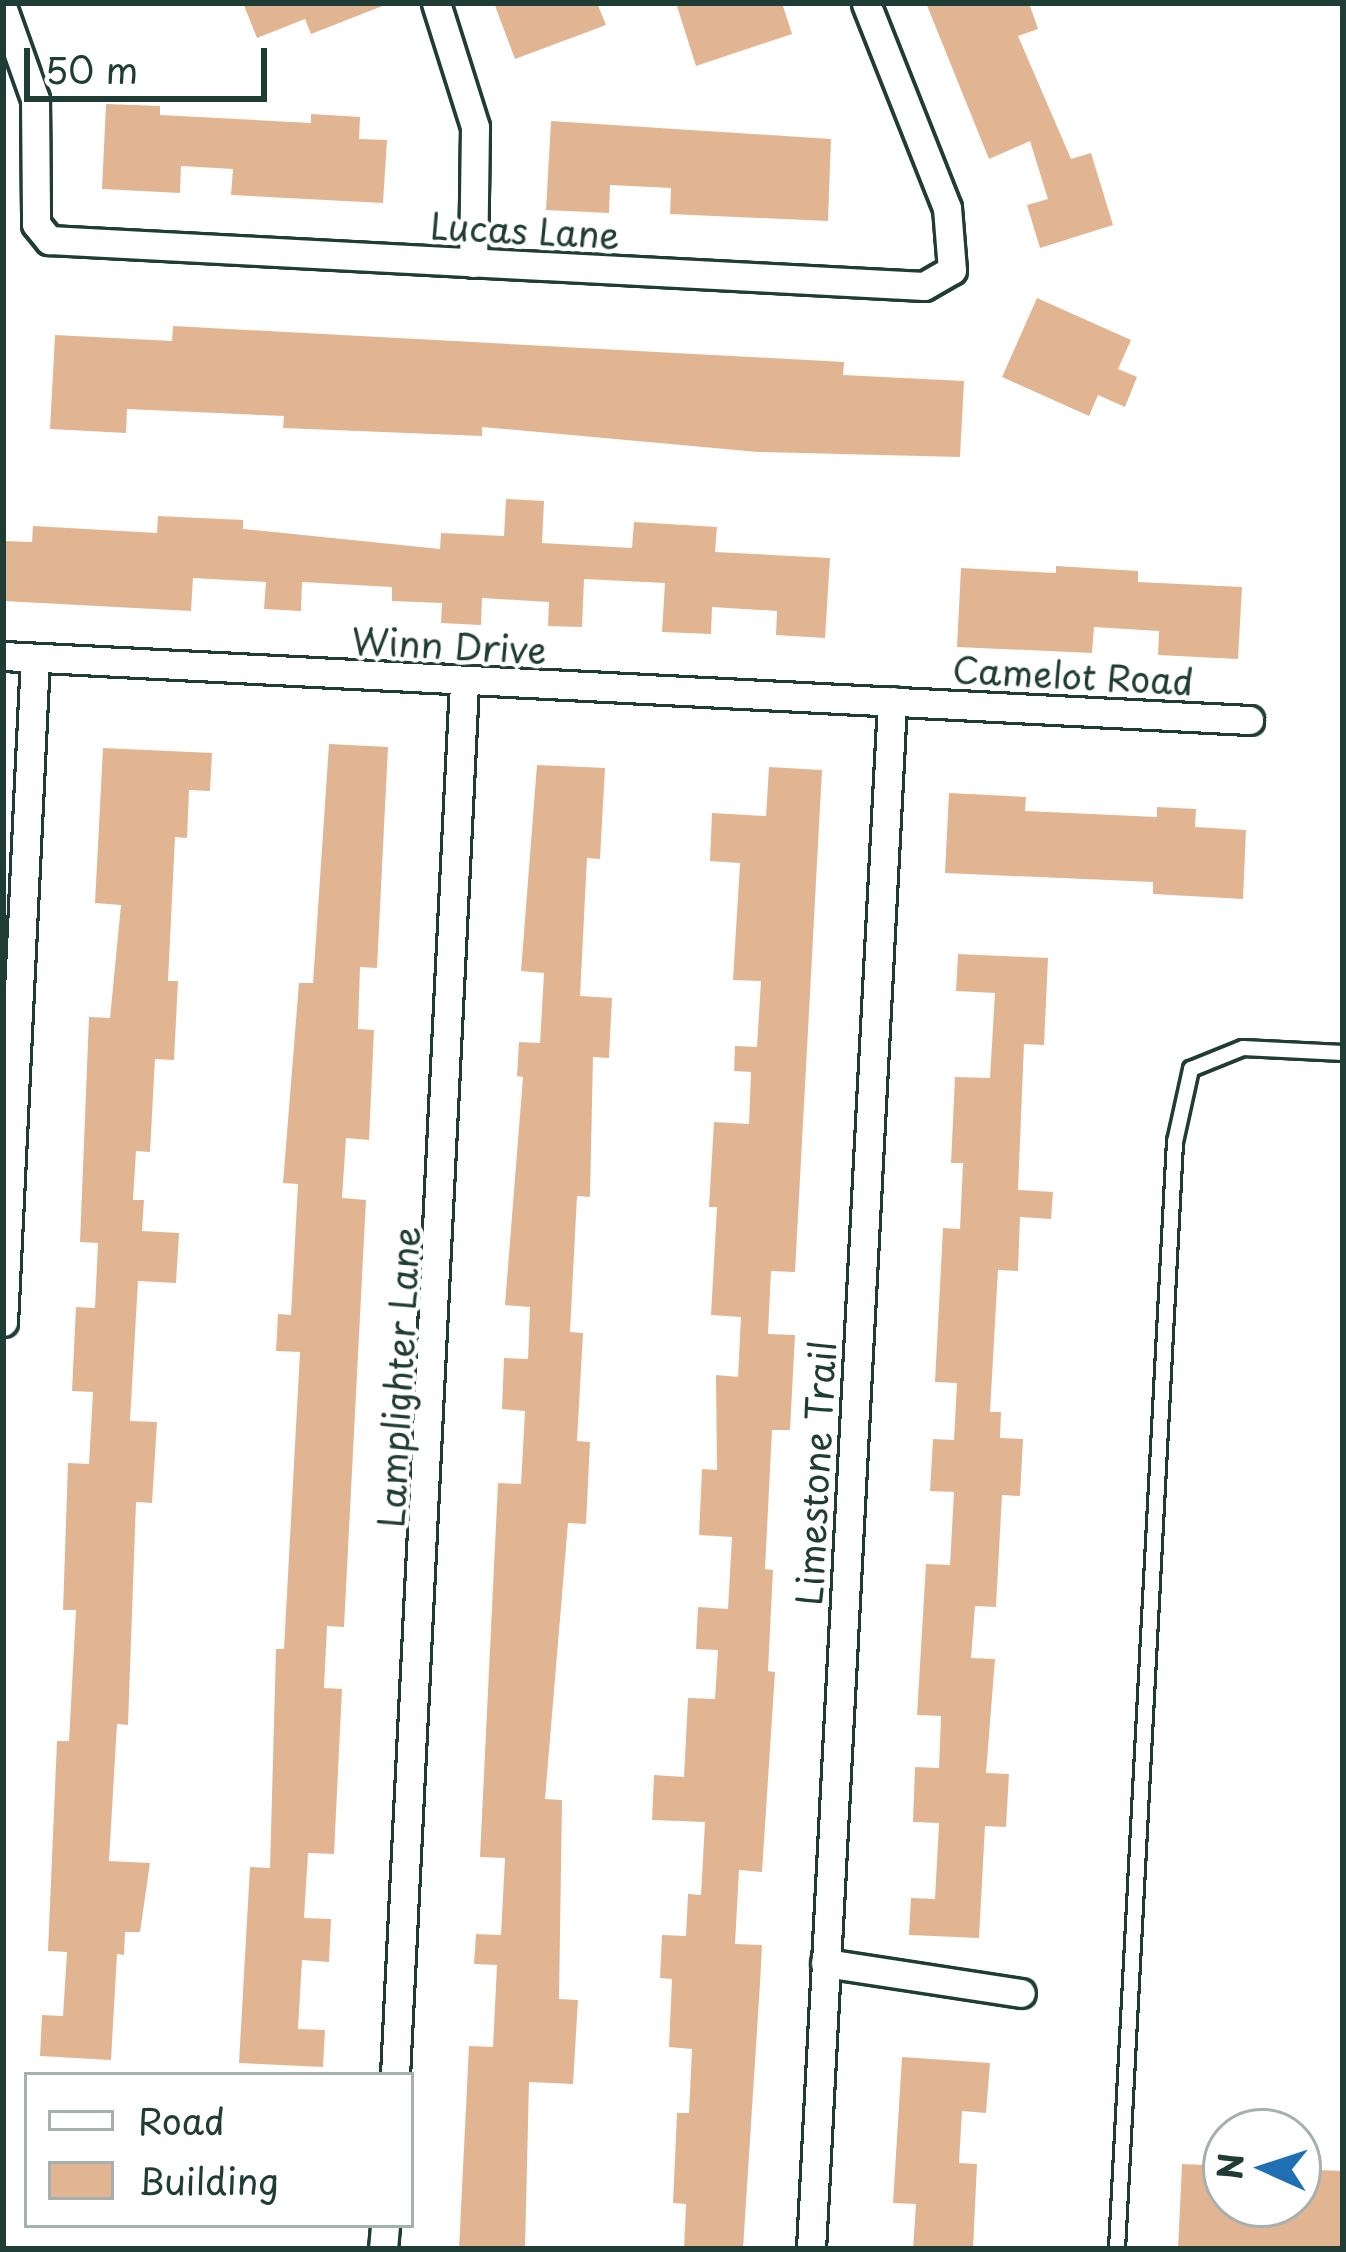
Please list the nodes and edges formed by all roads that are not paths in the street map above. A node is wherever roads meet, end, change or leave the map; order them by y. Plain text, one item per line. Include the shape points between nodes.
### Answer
1 (436, 3) edge
2 (866, 3) edge
3 (3, 9) edge
4 (473, 263) junction
5 (3, 656) edge
6 (35, 658) junction
7 (464, 682) junction
8 (892, 701) junction
9 (1249, 720) dead end
10 (1343, 1053) edge
11 (3, 1322) edge
12 (825, 1963) junction
13 (1022, 1993) dead end
14 (395, 2072) edge
15 (811, 2249) edge
16 (1117, 2249) edge

1 - 4 street via 476,127
2 - 4 street, Lucas Lane via 947,208 952,270 924,286
3 - 4 street, Lucas Lane via 35,99 36,224 50,240
5 - 6 street, Winn Drive
6 - 7 street, Winn Drive
6 - 11 street
7 - 8 street, Winn Drive
7 - 14 street, Lamplighter Lane
8 - 9 street, Camelot Road
8 - 12 street, Limestone Trail
10 - 16 lane via 1243,1048 1192,1069 1175,1142
12 - 13 street
12 - 15 street, Limestone Trail

